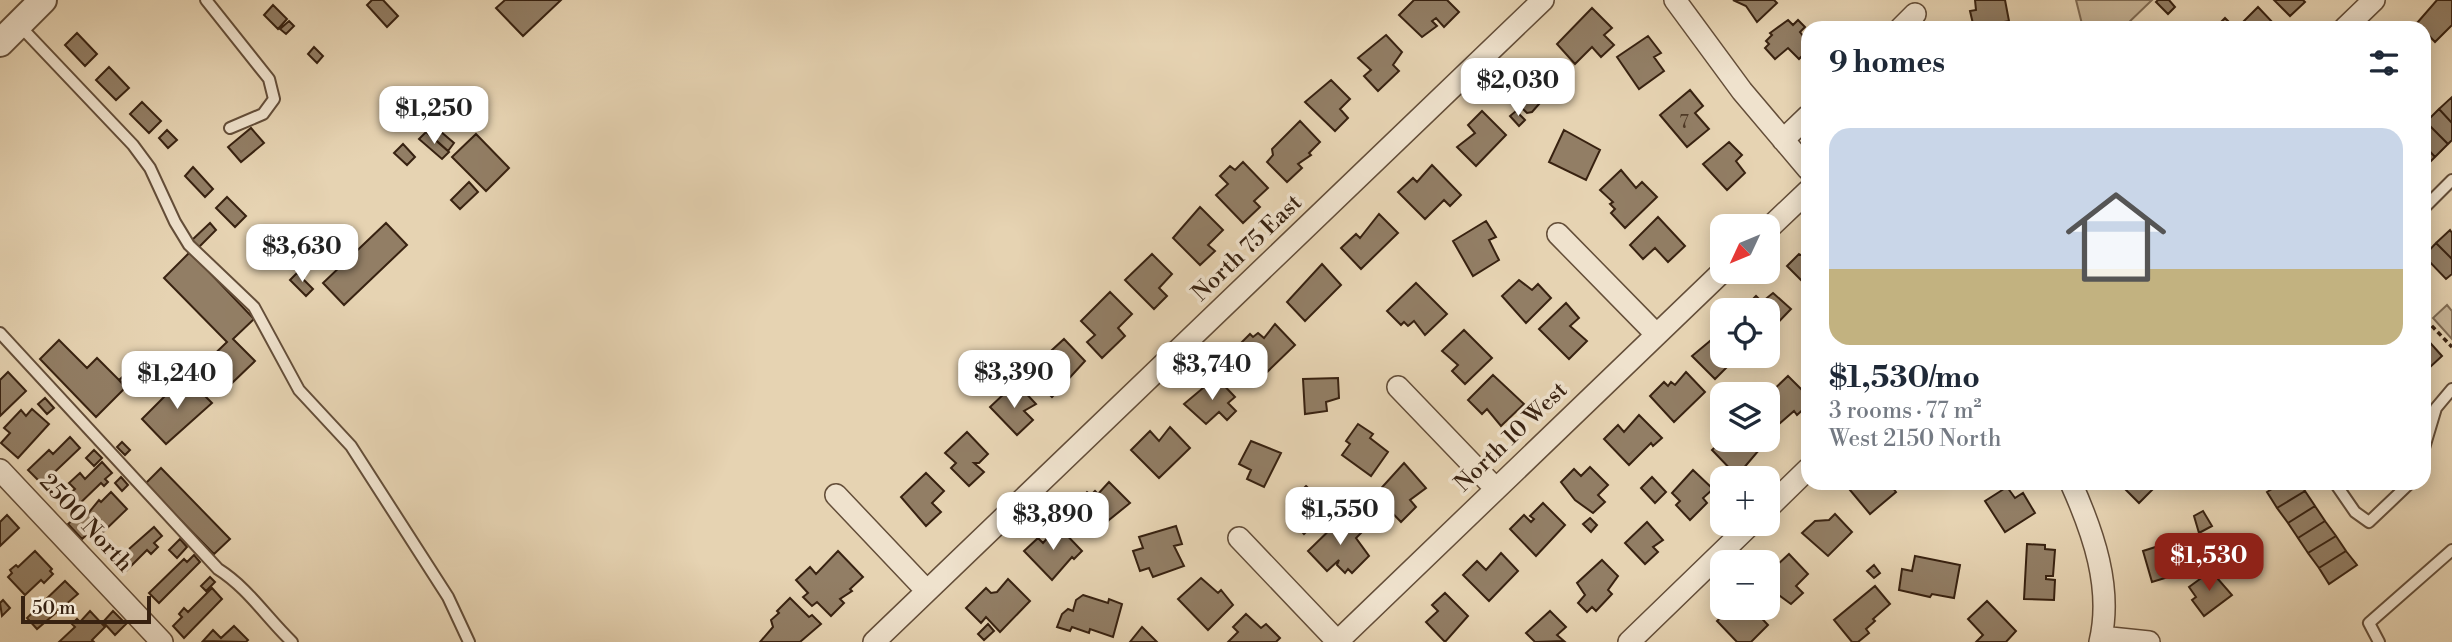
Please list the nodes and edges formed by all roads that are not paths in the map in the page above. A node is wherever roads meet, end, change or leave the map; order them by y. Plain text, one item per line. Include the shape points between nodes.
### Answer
1 (43, 0) edge
2 (206, 0) edge
3 (1543, 0) edge
4 (1675, 0) edge
5 (2374, 0) edge
6 (2352, 21) edge
7 (18, 24) junction
8 (0, 43) edge
9 (1801, 123) edge
10 (230, 128) dead end
11 (1783, 140) junction
12 (1801, 161) edge
13 (2452, 180) edge
14 (1801, 198) edge
15 (2431, 201) edge
16 (1780, 218) edge
17 (1558, 234) dead end
18 (1710, 283) edge
19 (0, 333) edge
20 (1656, 334) junction
21 (1398, 387) dead end
22 (2452, 389) edge
23 (2431, 425) edge
24 (0, 470) edge
25 (1801, 476) edge
26 (1496, 489) junction
27 (2074, 490) edge
28 (2340, 490) edge
29 (2403, 490) edge
30 (836, 495) dead end
31 (1780, 496) edge
32 (1739, 536) edge
33 (1239, 538) dead end
34 (2452, 550) edge
35 (927, 591) junction
36 (2100, 640) edge
37 (162, 642) edge
38 (292, 642) edge
39 (469, 642) edge
40 (874, 642) edge
41 (1338, 642) edge
42 (1629, 642) edge
43 (2150, 642) edge
44 (2379, 642) edge

1 - 7 street
2 - 10 lane via 269,79 274,99 263,114
3 - 35 street, North 75 East
4 - 11 street
5 - 6 street
7 - 8 street
7 - 39 lane via 133,145 150,168 189,245 254,307 299,390 351,446 449,597
9 - 11 street
11 - 12 street
13 - 15 lane
14 - 16 street
17 - 20 street
18 - 20 street, North 10 West
19 - 38 lane via 218,569 242,584
20 - 26 street, North 10 West
21 - 26 street
22 - 23 lane via 2436,408
24 - 37 street, 2500 North
25 - 31 street
26 - 41 street, North 10 West
27 - 36 street via 2092,530 2100,568
28 - 29 lane via 2355,512 2369,522
30 - 35 street
32 - 42 street
33 - 41 street
34 - 44 lane via 2369,623
35 - 40 street, North 75 East
36 - 43 street

